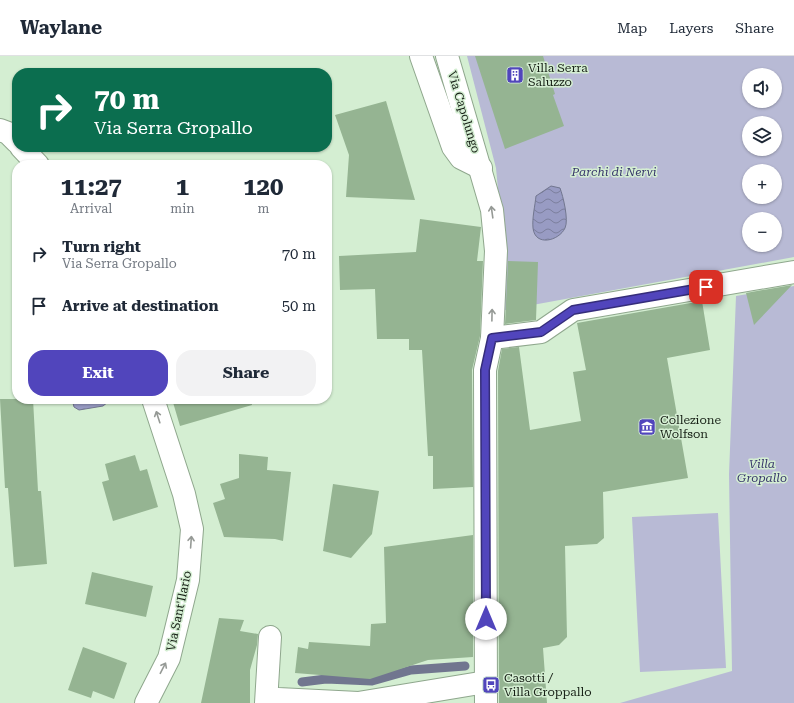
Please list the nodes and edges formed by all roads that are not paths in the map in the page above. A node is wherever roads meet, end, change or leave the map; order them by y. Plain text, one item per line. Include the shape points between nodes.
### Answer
1 (421, 56) edge
2 (447, 56) edge
3 (0, 130) edge
4 (12, 137) edge
5 (26, 152) edge
6 (34, 160) edge
7 (481, 168) junction
8 (794, 272) edge
9 (492, 338) junction
10 (156, 404) edge
11 (270, 637) dead end
12 (486, 682) junction
13 (146, 703) edge
14 (266, 703) edge
15 (278, 703) edge
16 (486, 703) edge

1 - 7 street, Via Capolungo via 453,148 461,158
2 - 7 street, Via Capolungo
3 - 4 street
5 - 6 street
9 -> 7 street, Via Capolungo via 496,251 492,210
8 - 9 street via 573,310 541,332
9 - 12 street, Via Capolungo via 485,370
13 -> 10 street, Via Sant'Ilario via 169,658 188,580 192,529 184,494
11 - 14 street
12 - 15 street via 358,702 278,699
12 - 16 street, Via Capolungo

